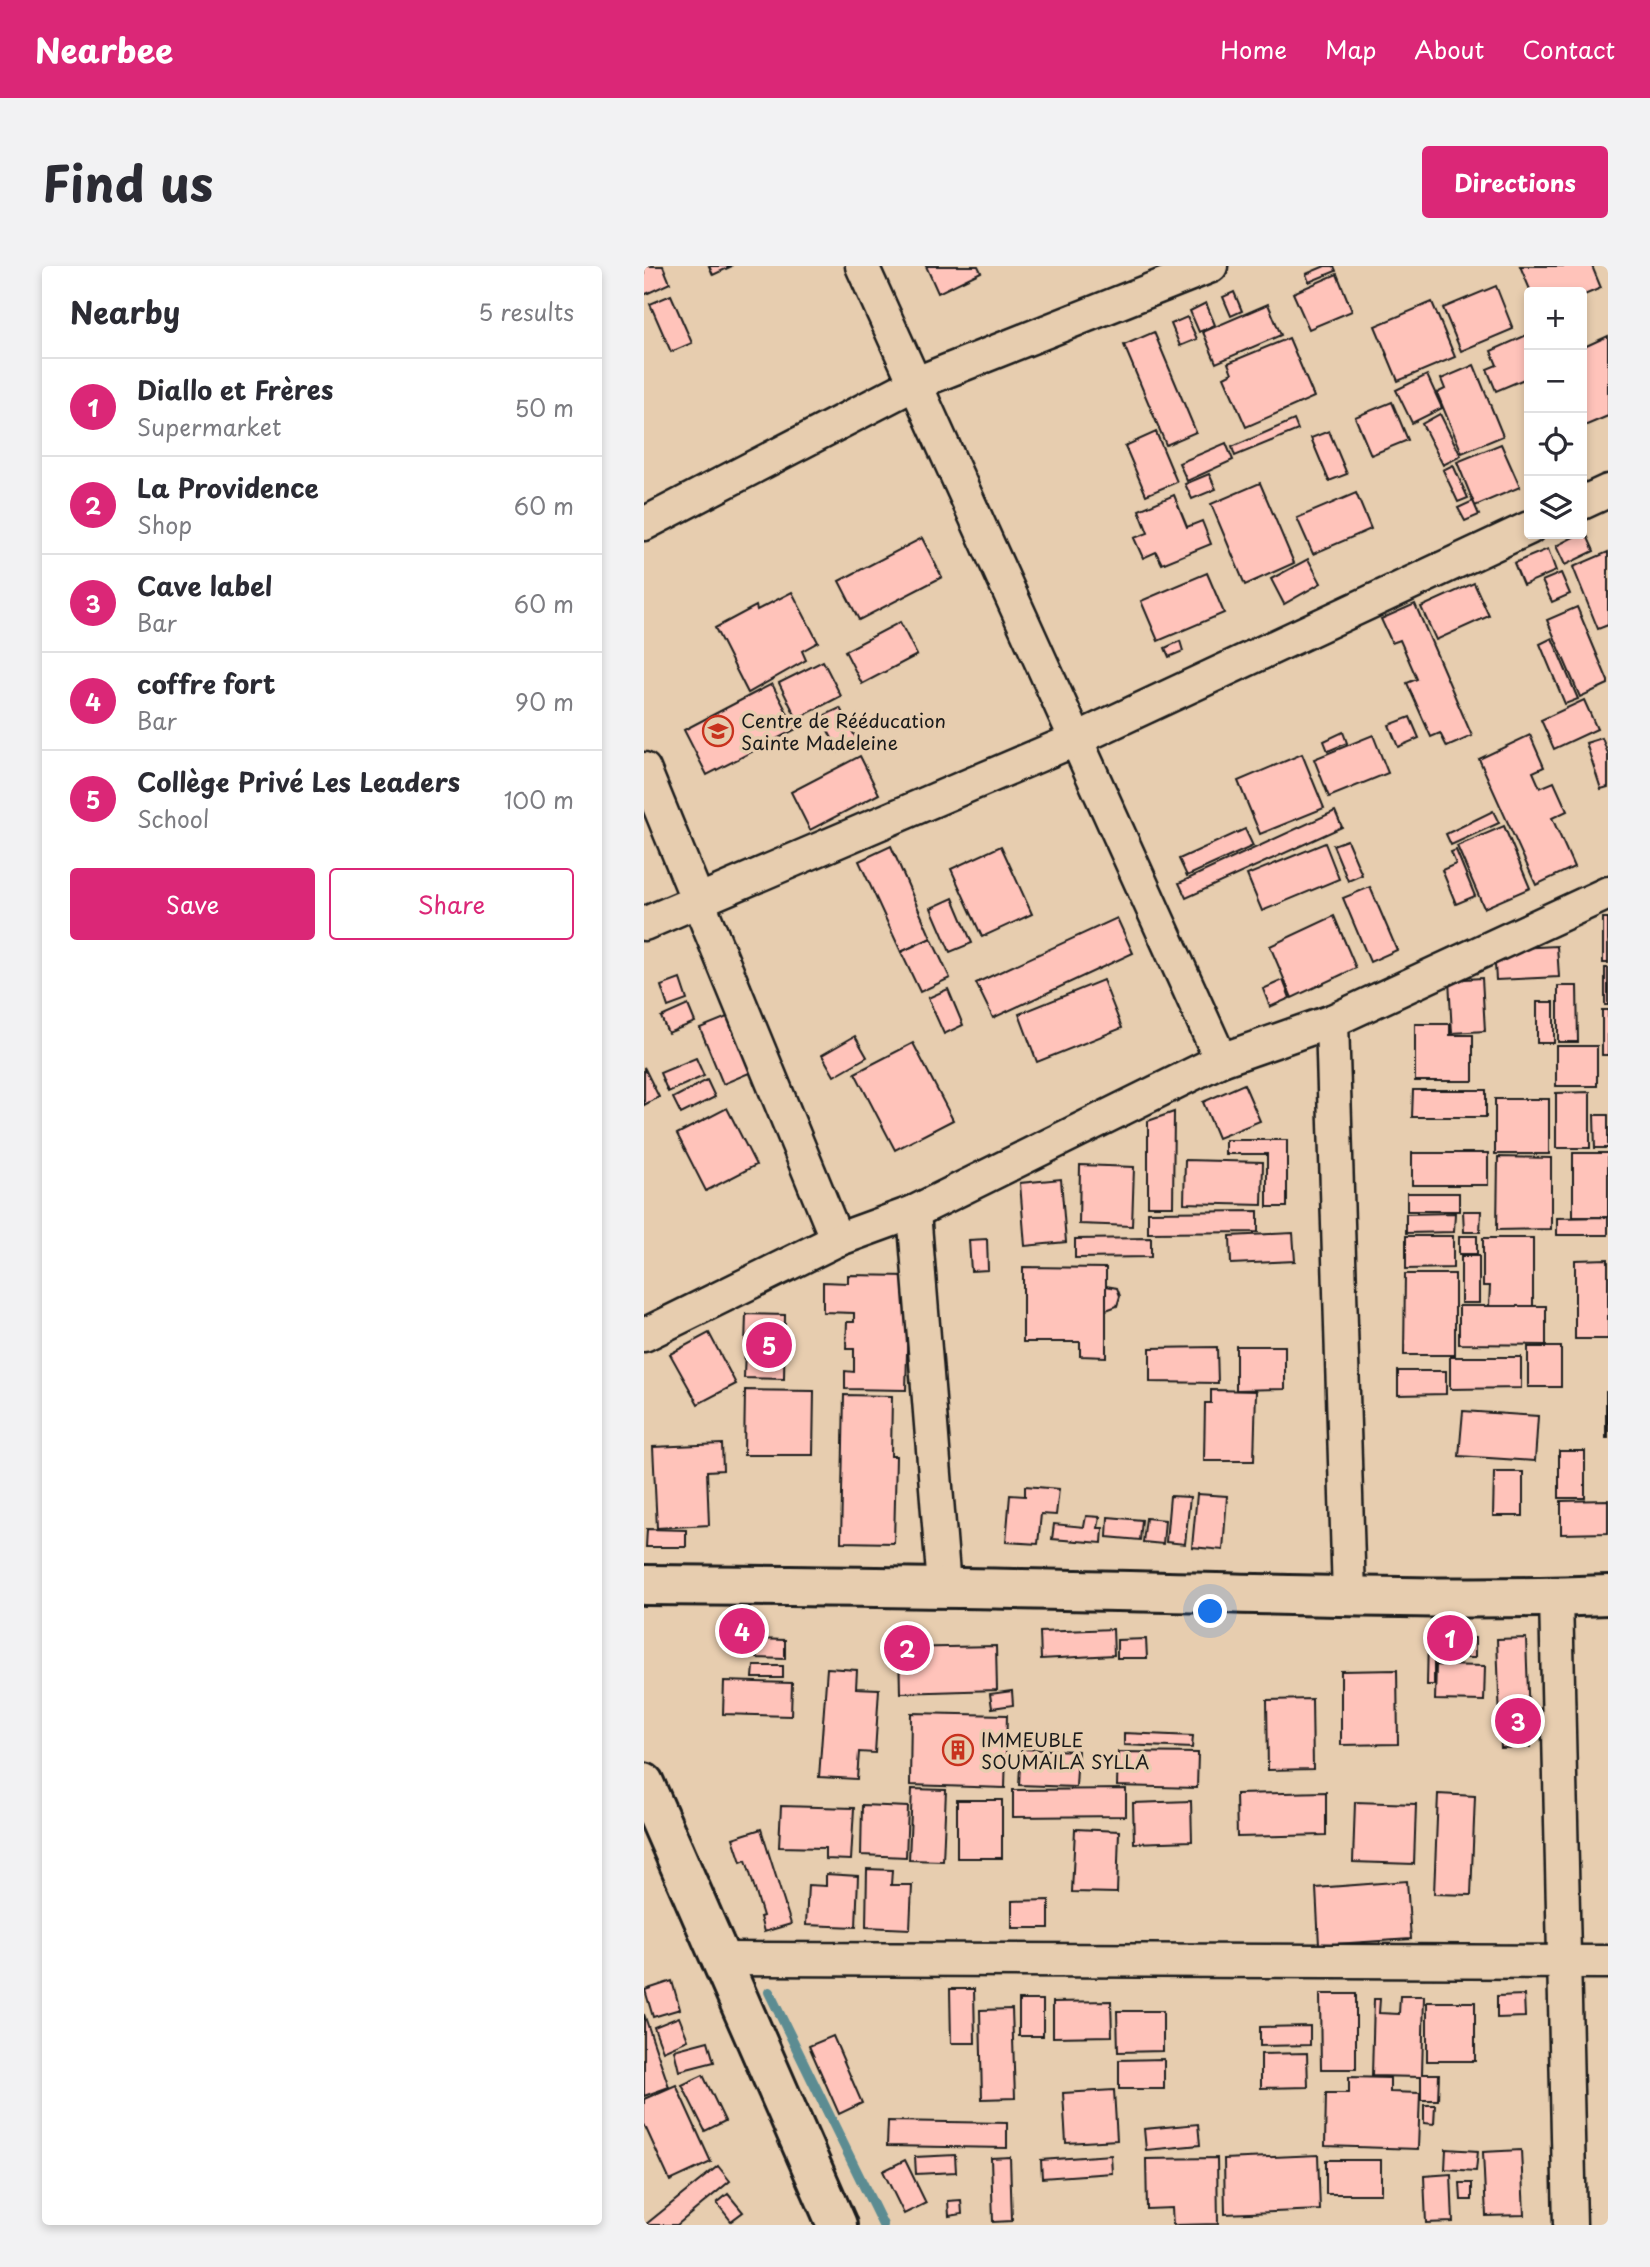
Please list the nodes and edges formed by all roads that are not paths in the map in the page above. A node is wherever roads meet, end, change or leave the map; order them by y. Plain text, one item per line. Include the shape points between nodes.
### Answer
1 (862, 266) edge
2 (1211, 266) edge
3 (914, 384) junction
4 (1608, 491) edge
5 (1587, 501) edge
6 (644, 524) edge
7 (1524, 529) edge
8 (1077, 739) junction
9 (644, 769) edge
10 (1608, 892) edge
11 (697, 900) junction
12 (644, 924) edge
13 (1332, 1021) junction
14 (1221, 1060) junction
15 (914, 1212) junction
16 (837, 1240) junction
17 (644, 1335) edge
18 (644, 1585) edge
19 (944, 1587) junction
20 (1608, 1595) edge
21 (1349, 1596) junction
22 (1556, 1597) junction
23 (644, 1783) edge
24 (719, 1959) junction
25 (1564, 1962) junction
26 (1608, 1962) edge
27 (837, 2225) edge
28 (1570, 2225) edge

1 - 3 street
2 - 3 street
3 - 6 street
3 - 8 street
4 - 5 street
7 - 8 street
8 - 11 street
8 - 14 street
9 - 11 street
10 - 13 street
11 - 12 street
11 - 16 street
13 - 14 street
13 - 21 street
14 - 15 street
15 - 16 street
15 - 19 street
16 - 17 street
18 - 19 street
19 - 21 street
20 - 22 street
21 - 22 street
22 - 25 street
23 - 24 street
24 - 25 street
24 - 27 street
25 - 26 street
25 - 28 street

